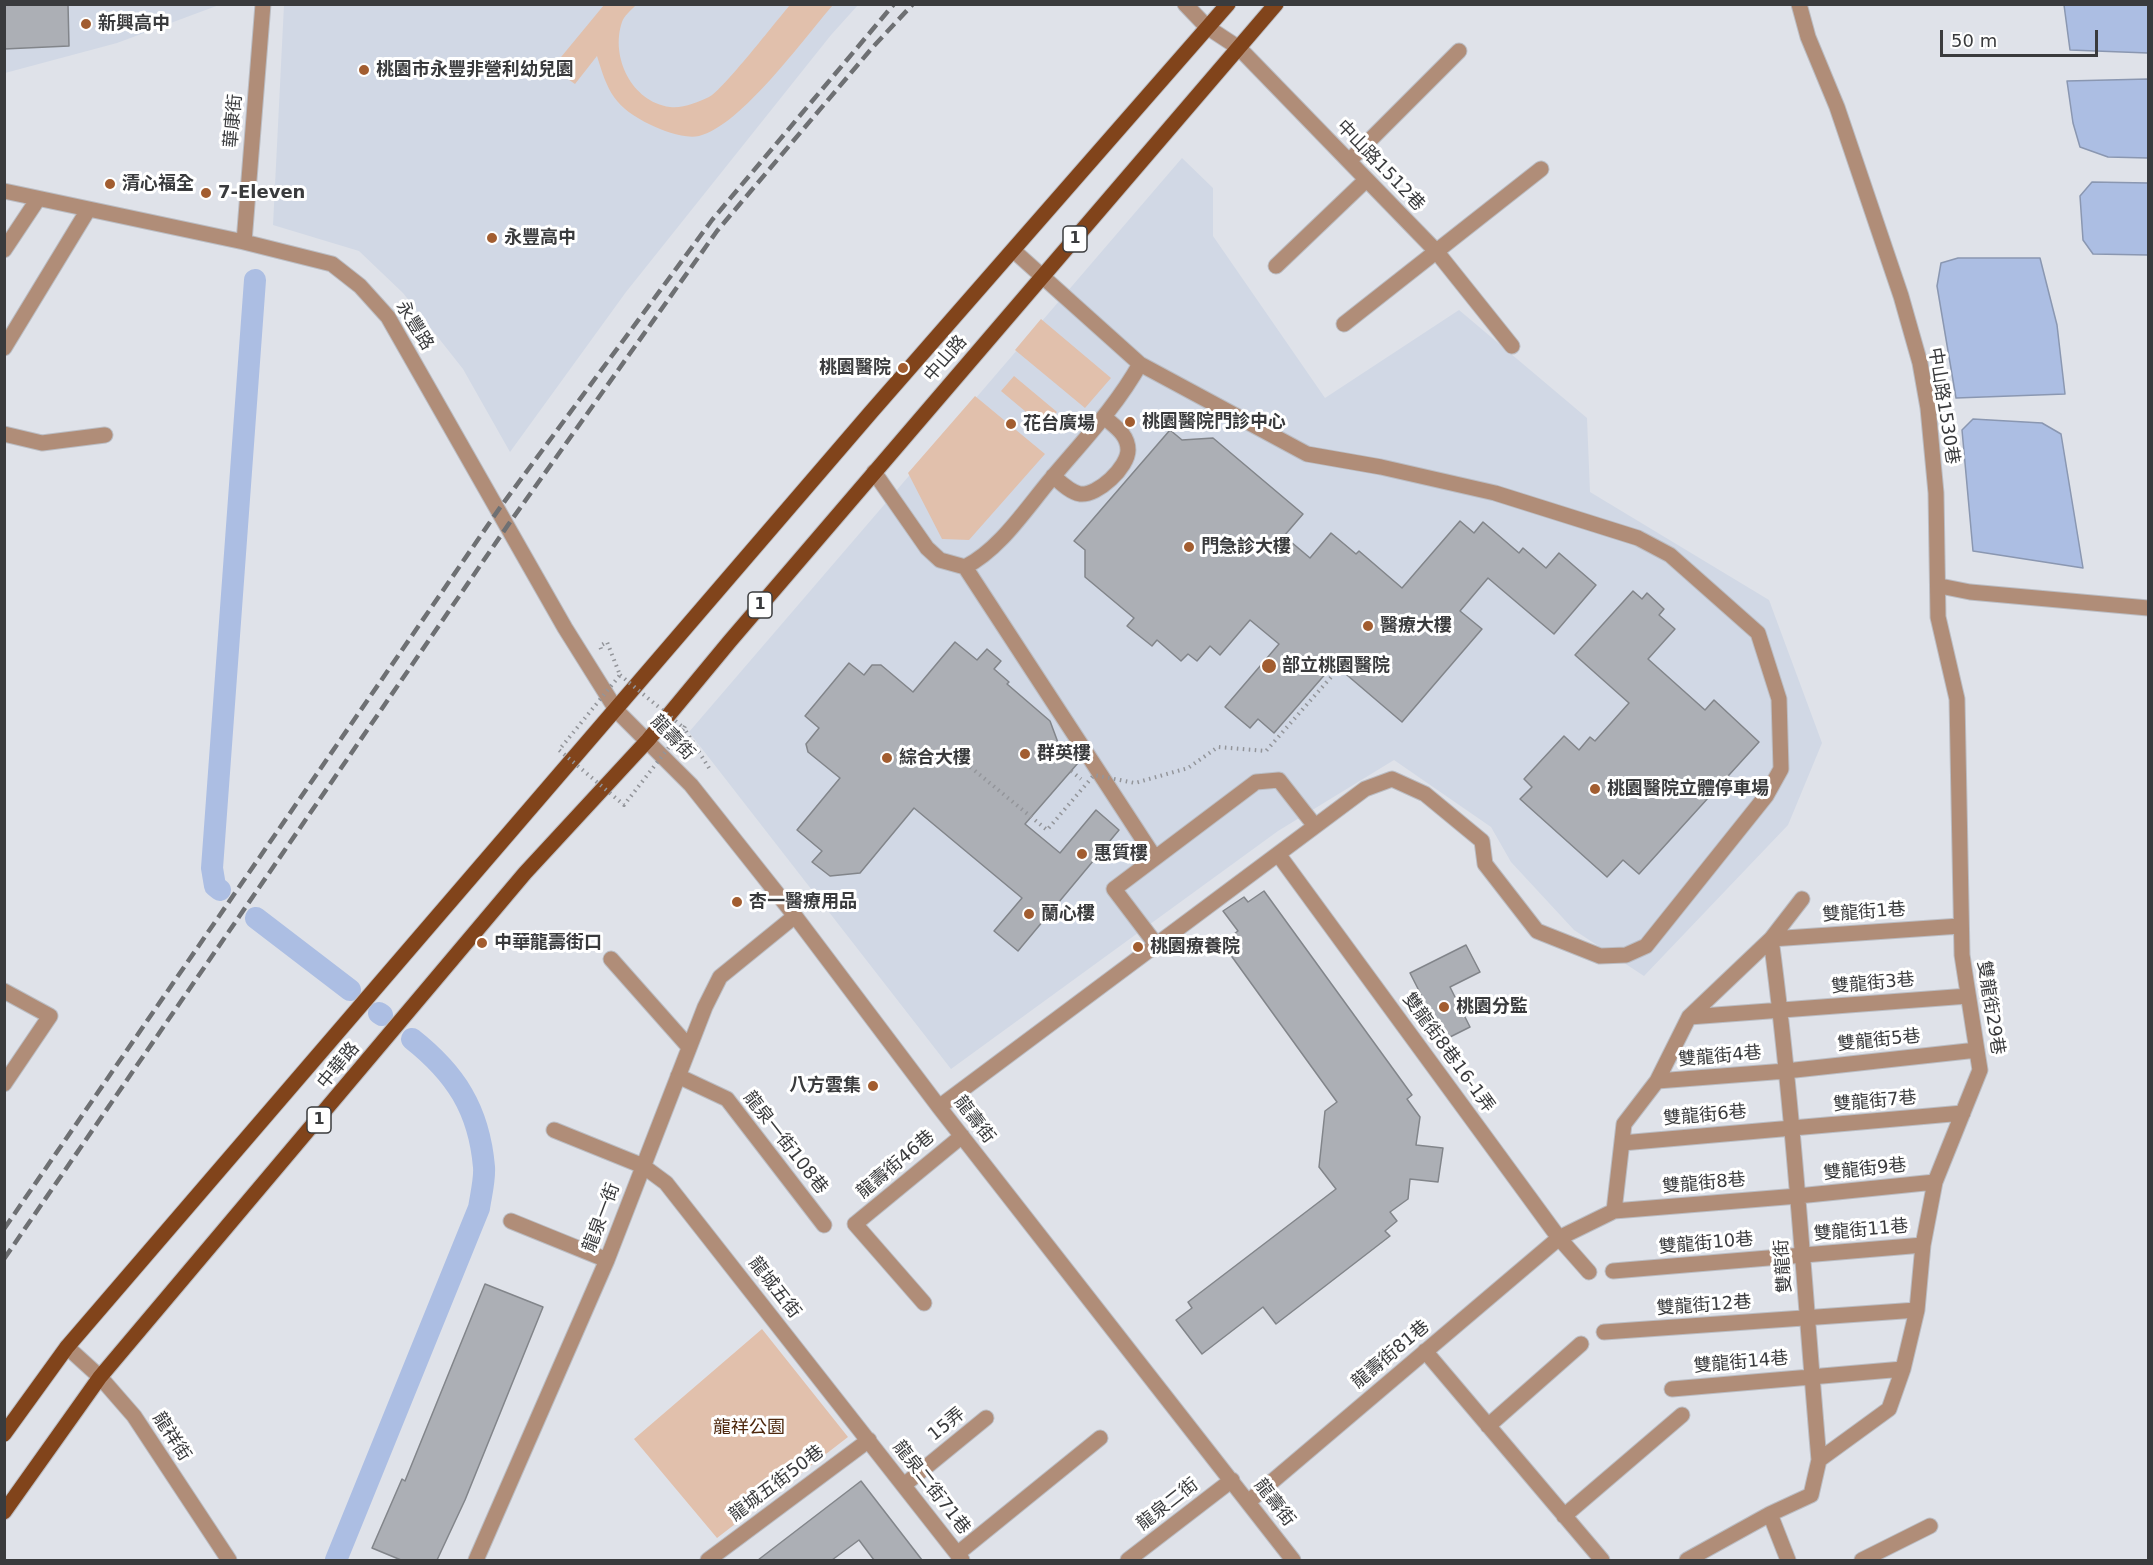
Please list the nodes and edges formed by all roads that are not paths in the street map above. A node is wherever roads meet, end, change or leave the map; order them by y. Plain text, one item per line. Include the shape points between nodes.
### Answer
1 (263, 4) edge
2 (1185, 4) edge
3 (1228, 4) edge
4 (1276, 4) edge
5 (1799, 4) edge
6 (1207, 27) junction
7 (1239, 48) junction
8 (1459, 51) dead end
9 (1348, 161) junction
10 (1541, 169) dead end
11 (1366, 180) junction
12 (4, 191) edge
13 (38, 199) junction
14 (88, 210) junction
15 (244, 242) junction
16 (4, 250) edge
17 (1014, 251) junction
18 (1436, 251) junction
19 (1276, 266) dead end
20 (1041, 278) junction
21 (1344, 324) dead end
22 (1512, 346) dead end
23 (4, 348) edge
24 (1140, 364) junction
25 (1104, 417) junction
26 (4, 434) edge
27 (105, 435) dead end
28 (874, 472) junction
29 (1053, 476) junction
30 (965, 567) junction
31 (1940, 586) junction
32 (2148, 608) edge
33 (617, 711) junction
34 (648, 740) junction
35 (1315, 826) junction
36 (1278, 854) junction
37 (1155, 858) junction
38 (1802, 899) dead end
39 (795, 916) junction
40 (1960, 926) junction
41 (1771, 939) junction
42 (1155, 943) junction
43 (611, 958) dead end
44 (4, 991) edge
45 (1968, 996) junction
46 (1781, 1012) junction
47 (1689, 1017) junction
48 (689, 1047) junction
49 (1977, 1050) junction
50 (1786, 1071) junction
51 (678, 1076) junction
52 (1657, 1081) junction
53 (4, 1084) edge
54 (939, 1107) junction
55 (1963, 1113) junction
56 (1791, 1129) junction
57 (554, 1130) dead end
58 (962, 1136) junction
59 (1622, 1143) junction
60 (643, 1166) junction
61 (1935, 1182) junction
62 (1798, 1196) junction
63 (1614, 1211) junction
64 (511, 1221) dead end
65 (824, 1225) dead end
66 (1559, 1238) junction
67 (1923, 1245) junction
68 (1802, 1255) junction
69 (607, 1260) junction
70 (1613, 1271) dead end
71 (1589, 1272) dead end
72 (924, 1303) dead end
73 (1917, 1310) junction
74 (1807, 1319) junction
75 (1604, 1332) dead end
76 (1581, 1344) dead end
77 (67, 1347) junction
78 (1425, 1351) junction
79 (1903, 1369) junction
80 (100, 1377) junction
81 (1812, 1377) junction
82 (1672, 1389) dead end
83 (1682, 1415) dead end
84 (986, 1419) dead end
85 (1488, 1426) junction
86 (4, 1434) edge
87 (1100, 1438) dead end
88 (869, 1440) junction
89 (1819, 1460) junction
90 (1232, 1480) junction
91 (904, 1485) junction
92 (1248, 1502) junction
93 (4, 1512) edge
94 (1770, 1514) junction
95 (1564, 1516) junction
96 (1930, 1526) dead end
97 (960, 1557) edge
98 (229, 1560) edge
99 (476, 1560) edge
100 (708, 1560) edge
101 (1128, 1560) edge
102 (1293, 1560) edge
103 (1602, 1560) edge
104 (1687, 1560) edge
105 (1788, 1560) edge
106 (1862, 1560) edge

1 - 15 street, 華康街
2 - 6 street, 中山路1512巷
3 - 6 main road, 中山路 / 1
4 - 7 main road, 中山路 / 1
5 - 31 street, 中山路1530巷 via 1808,37 1838,107 1920,363 1936,493
6 - 7 street, 中山路1512巷
6 - 17 main road, 中山路 / 1
7 - 9 street, 中山路1512巷
7 - 20 main road, 中山路 / 1
8 - 9 street
9 - 11 street, 中山路1512巷
10 - 18 street
11 - 18 street, 中山路1512巷
11 - 19 street
12 - 13 street, 永豐路
13 - 14 street, 永豐路
13 - 16 street
14 - 15 street, 永豐路
14 - 23 street
15 - 33 street, 永豐路 via 332,264 360,286 388,317 565,628
17 - 20 street
17 - 33 main road, 中山路 / 1
18 - 21 street
18 - 22 street, 中山路1512巷
20 - 24 street
20 - 28 main road, 中山路 / 1
24 - 25 street via 1125,392
24 - 35 street via 1307,454 1381,466 1495,493 1638,538 1670,555 1758,633 1768,656 1779,699 1780,769 1766,796 1646,946 1626,955 1600,956 1537,932 1485,864 1482,841 1425,794 1392,779 1365,789
25 - 29 street
25 - 29 street via 1121,432 1128,449 1125,459 1101,489 1081,494
26 - 27 street via 42,443
28 - 30 street via 927,548 940,560
28 - 34 main road, 中山路 / 1
29 - 30 street via 981,559
30 - 37 street
31 - 32 street
31 - 40 street, 雙龍街29巷 via 1938,617 1957,699
33 - 34 street, 龍壽街
33 - 77 main road, 中華路 / 1
34 - 39 street, 龍壽街 via 691,785
34 - 80 main road, 中華路 / 1 via 525,873
35 - 36 street
35 - 37 street via 1279,780 1256,782
36 - 42 street
36 - 66 street, 雙龍街8巷16-1弄
37 - 42 street via 1114,889
38 - 41 street
39 - 48 street, 龍泉一街 via 720,977
39 - 54 street, 龍壽街
40 - 41 street, 雙龍街1巷
40 - 45 street, 雙龍街29巷
41 - 46 street, 雙龍街
41 - 47 street
42 - 54 street
43 - 48 street
44 - 53 street via 50,1016
45 - 46 street, 雙龍街3巷
45 - 49 street, 雙龍街29巷
46 - 47 street, 雙龍街3巷
46 - 50 street, 雙龍街
47 - 52 street
48 - 51 street, 龍泉一街
49 - 50 street, 雙龍街5巷
49 - 55 street, 雙龍街29巷 via 1980,1070
50 - 52 street, 雙龍街4巷
50 - 56 street, 雙龍街
51 - 60 street, 龍泉一街
51 - 65 street, 龍泉一街108巷 via 727,1099
52 - 59 street via 1624,1124
54 - 58 street, 龍壽街
55 - 56 street, 雙龍街7巷
55 - 61 street, 雙龍街29巷
56 - 59 street, 雙龍街6巷
56 - 62 street, 雙龍街
57 - 60 street, 龍城五街
58 - 72 street, 龍壽街46巷 via 855,1224
58 - 90 street, 龍壽街
59 - 63 street
60 - 69 street, 龍泉一街
60 - 88 street, 龍城五街 via 666,1183
61 - 62 street, 雙龍街9巷
61 - 67 street, 雙龍街29巷
62 - 63 street, 雙龍街8巷
62 - 68 street, 雙龍街
63 - 66 street
64 - 69 street
66 - 71 street, 雙龍街8巷16-1弄
66 - 78 street, 龍壽街81巷
67 - 68 street, 雙龍街11巷
67 - 73 street, 雙龍街29巷
68 - 70 street, 雙龍街10巷
68 - 74 street, 雙龍街
69 - 99 street, 龍泉一街
73 - 74 street, 雙龍街12巷
73 - 79 street, 雙龍街29巷
74 - 75 street, 雙龍街12巷
74 - 81 street, 雙龍街
76 - 85 street
77 - 80 street, 龍祥街
77 - 86 main road, 中華路 / 1
78 - 85 street
78 - 92 street, 龍壽街81巷
79 - 81 street, 雙龍街14巷
79 - 89 street, 雙龍街29巷 via 1889,1409
80 - 93 main road, 中華路 / 1
80 - 98 street, 龍祥街 via 134,1416
81 - 82 street, 雙龍街14巷
81 - 89 street, 雙龍街
83 - 95 street
84 - 91 street, 15弄
85 - 95 street
87 - 97 street
88 - 91 street, 龍泉二街71巷
88 - 100 street, 龍城五街50巷
89 - 94 street, 雙龍街 via 1811,1495
90 - 92 street, 龍壽街
90 - 101 street, 龍泉二街
91 - 97 street, 龍泉二街71巷
92 - 102 street, 龍壽街
94 - 104 street
94 - 105 street
95 - 103 street
96 - 106 street

